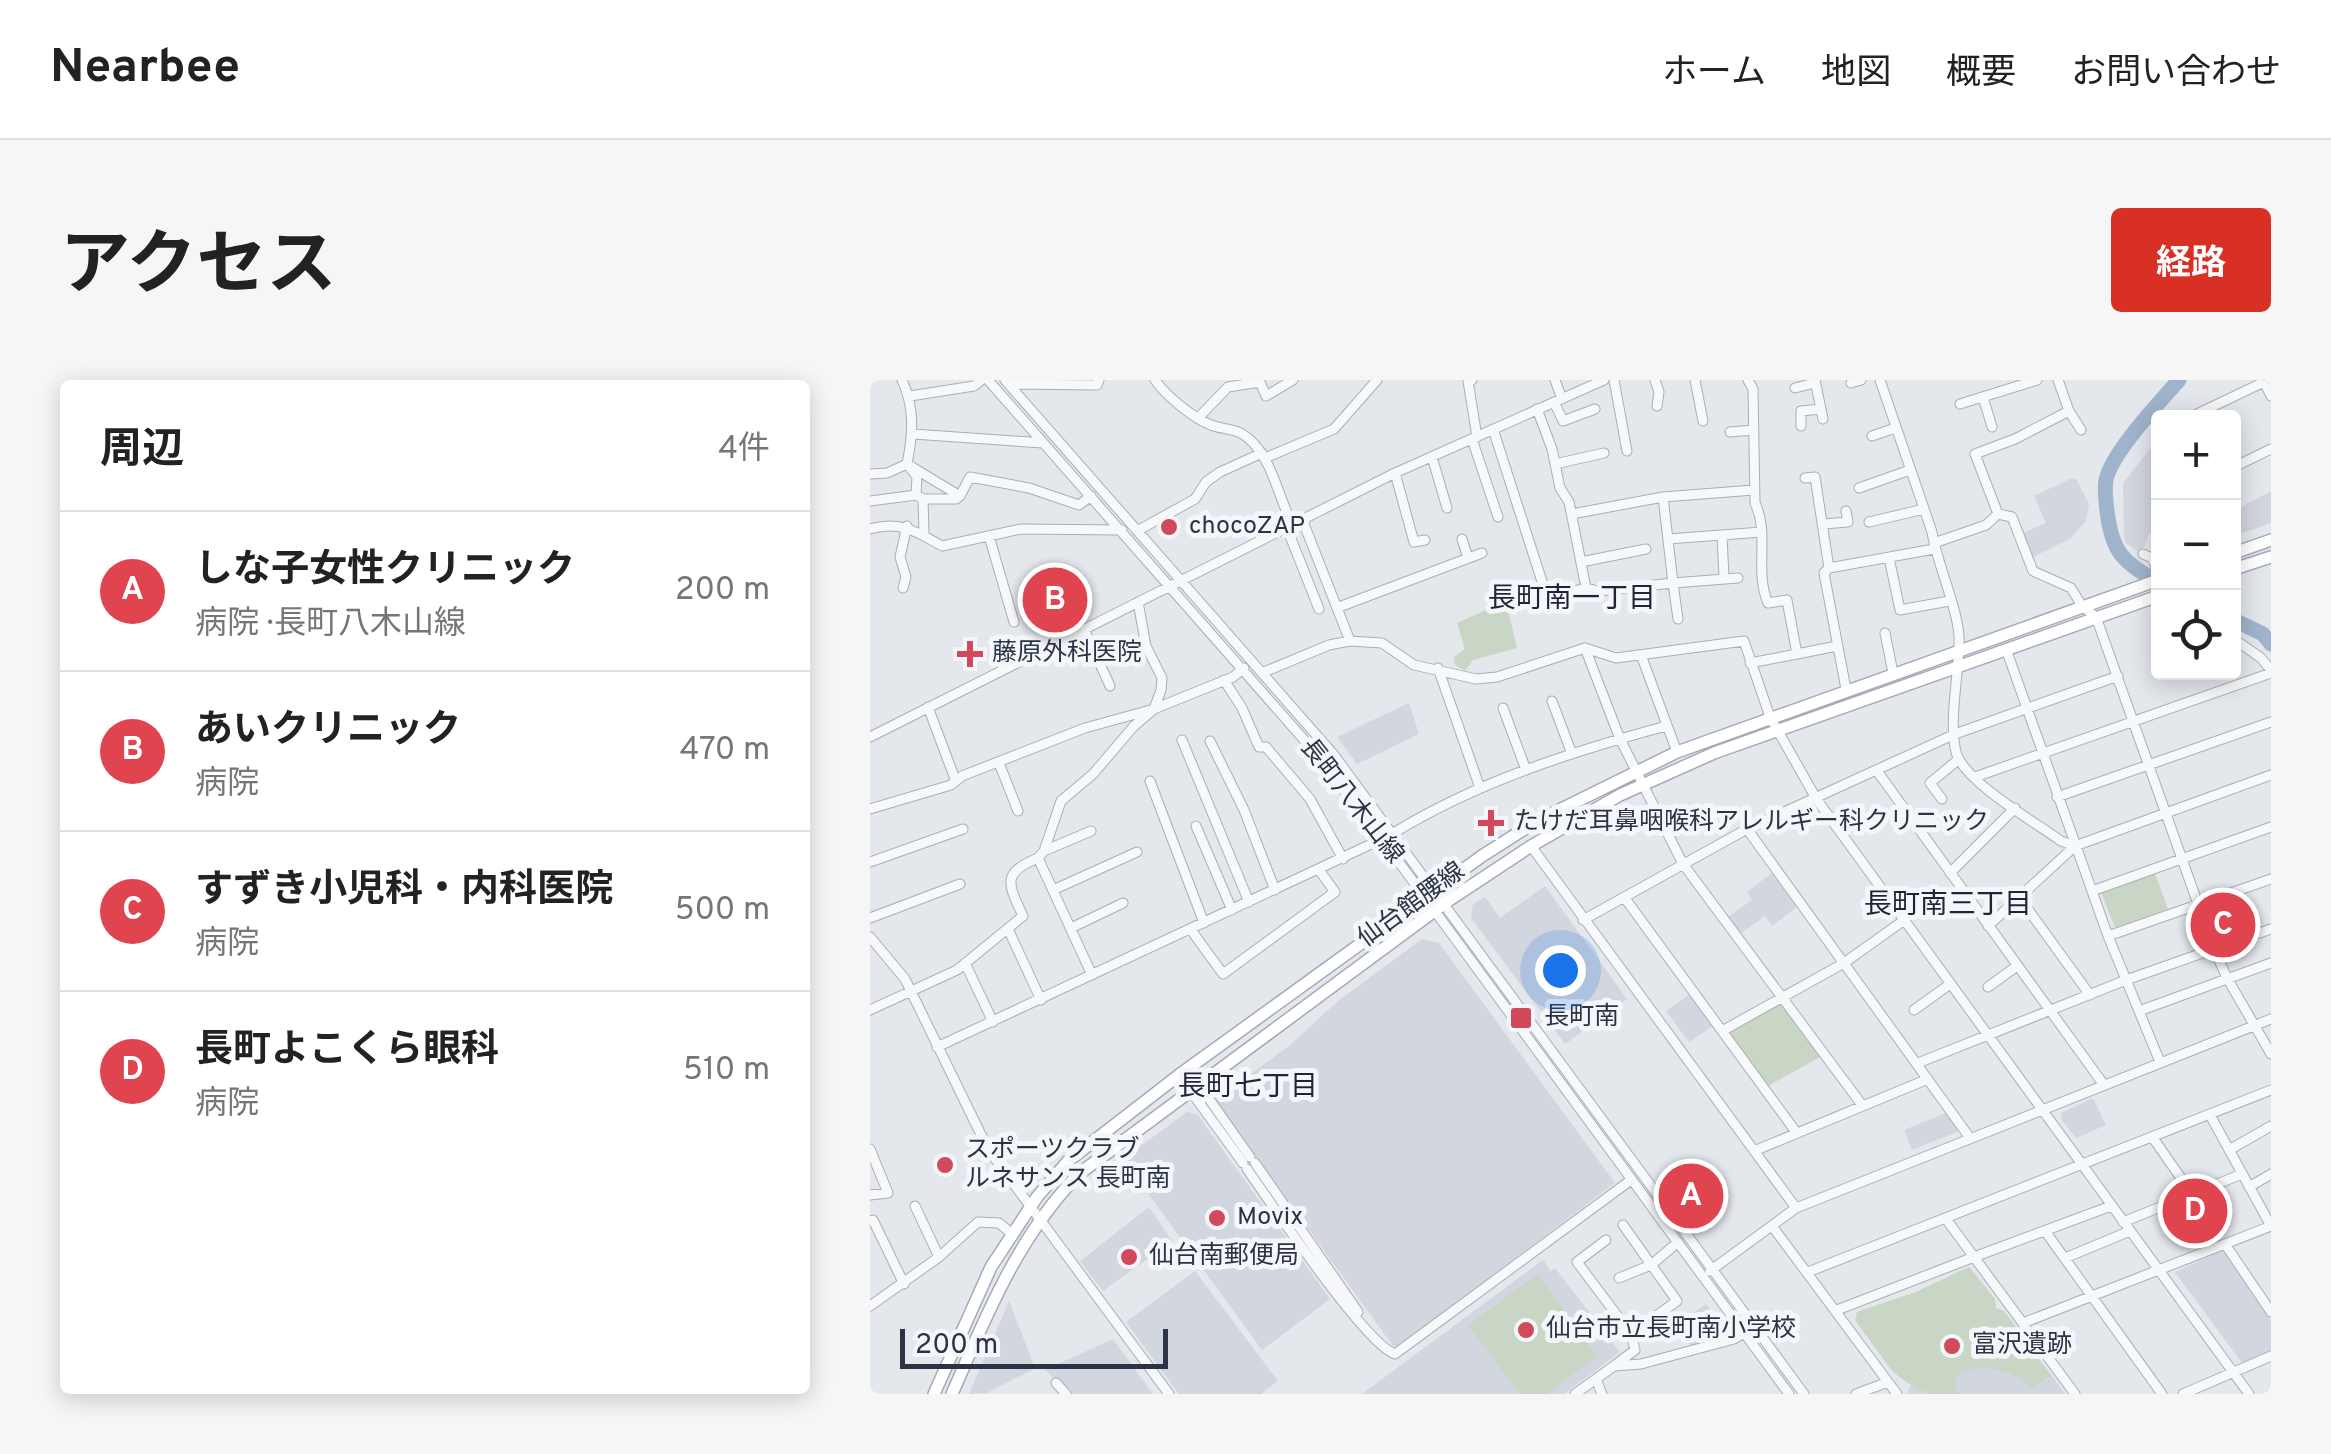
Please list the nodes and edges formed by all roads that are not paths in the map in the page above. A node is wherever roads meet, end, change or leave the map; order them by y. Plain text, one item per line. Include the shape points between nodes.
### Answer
1 (902, 380) edge
2 (985, 380) edge
3 (1100, 380) edge
4 (1155, 380) edge
5 (1294, 380) edge
6 (1377, 380) edge
7 (1555, 380) edge
8 (1604, 380) edge
9 (1614, 380) edge
10 (1655, 380) edge
11 (1695, 380) edge
12 (1748, 380) edge
13 (1880, 380) edge
14 (2036, 380) edge
15 (2058, 380) edge
16 (2264, 381) edge
17 (1007, 382) edge
18 (1058, 382) edge
19 (1467, 382) edge
20 (1815, 382) edge
21 (1795, 388) dead end
22 (910, 396) junction
23 (2271, 396) edge
24 (1983, 397) junction
25 (1558, 400) junction
26 (1960, 404) dead end
27 (1657, 406) dead end
28 (1595, 409) dead end
29 (1536, 410) junction
30 (2205, 410) edge
31 (2069, 412) junction
32 (1198, 418) junction
33 (1704, 421) dead end
34 (1802, 426) dead end
35 (1992, 427) dead end
36 (1895, 428) junction
37 (1493, 429) junction
38 (1754, 430) junction
39 (2081, 430) dead end
40 (1730, 432) dead end
41 (914, 434) junction
42 (1872, 436) dead end
43 (1474, 438) junction
44 (1043, 443) junction
45 (2271, 449) edge
46 (1627, 451) dead end
47 (1604, 454) dead end
48 (1263, 455) junction
49 (1432, 456) junction
50 (907, 464) junction
51 (1556, 464) junction
52 (2241, 464) edge
53 (1910, 470) junction
54 (1395, 473) junction
55 (870, 474) edge
56 (1804, 478) dead end
57 (1858, 488) dead end
58 (1754, 490) junction
59 (960, 496) junction
60 (1091, 496) junction
61 (920, 497) junction
62 (1663, 497) junction
63 (870, 500) edge
64 (1447, 508) dead end
65 (1482, 508) dead end
66 (1924, 508) junction
67 (1846, 511) dead end
68 (1572, 514) junction
69 (1998, 514) junction
70 (1870, 522) dead end
71 (1293, 523) junction
72 (1824, 524) junction
73 (907, 526) junction
74 (870, 529) edge
75 (1122, 530) junction
76 (1137, 531) junction
77 (1762, 532) junction
78 (924, 534) junction
79 (1722, 535) junction
80 (990, 536) junction
81 (1668, 538) junction
82 (1425, 540) dead end
83 (1462, 540) dead end
84 (2271, 540) edge
85 (1934, 546) junction
86 (1646, 549) dead end
87 (2241, 551) edge
88 (1482, 553) dead end
89 (2143, 554) dead end
90 (2271, 557) edge
91 (1468, 558) junction
92 (1889, 558) junction
93 (2151, 558) edge
94 (1581, 562) junction
95 (2241, 567) edge
96 (1829, 568) junction
97 (1724, 578) junction
98 (1738, 578) dead end
99 (1181, 580) junction
100 (2151, 582) edge
101 (1673, 583) junction
102 (1171, 586) junction
103 (904, 588) dead end
104 (1586, 588) junction
105 (1547, 597) junction
106 (2151, 598) edge
107 (1949, 601) junction
108 (1138, 602) junction
109 (1516, 606) dead end
110 (2082, 606) junction
111 (1339, 608) junction
112 (1319, 609) dead end
113 (2096, 617) junction
114 (1678, 619) dead end
115 (1014, 622) dead end
116 (1084, 629) junction
117 (1886, 633) dead end
118 (1350, 641) junction
119 (2241, 644) edge
120 (1837, 646) junction
121 (1585, 648) junction
122 (2006, 649) junction
123 (1957, 651) junction
124 (1796, 654) junction
125 (1642, 655) junction
126 (1750, 664) junction
127 (1956, 666) junction
128 (1244, 668) junction
129 (1438, 668) junction
130 (1264, 672) junction
131 (2271, 672) edge
132 (1893, 673) junction
133 (2118, 676) junction
134 (1224, 680) junction
135 (1110, 686) dead end
136 (1846, 689) junction
137 (1552, 701) dead end
138 (928, 708) junction
139 (1503, 708) dead end
140 (2026, 708) junction
141 (1154, 709) junction
142 (1770, 717) junction
143 (2134, 721) junction
144 (2271, 722) edge
145 (1310, 726) junction
146 (1666, 726) junction
147 (1778, 731) junction
148 (1300, 734) junction
149 (1955, 734) junction
150 (870, 737) edge
151 (1620, 739) junction
152 (1182, 740) dead end
153 (1210, 741) dead end
154 (1677, 752) junction
155 (1572, 754) junction
156 (2042, 754) junction
157 (1959, 759) junction
158 (999, 763) junction
159 (2149, 766) junction
160 (1526, 770) junction
161 (1635, 772) junction
162 (1877, 772) junction
163 (2271, 775) edge
164 (1975, 778) junction
165 (955, 779) junction
166 (1150, 781) dead end
167 (1641, 785) junction
168 (1480, 788) junction
169 (2058, 797) junction
170 (1942, 799) dead end
171 (1817, 800) junction
172 (2014, 808) junction
173 (870, 809) edge
174 (1018, 810) dead end
175 (2166, 812) junction
176 (1196, 826) dead end
177 (2271, 827) edge
178 (963, 829) dead end
179 (1747, 829) junction
180 (1091, 831) dead end
181 (1387, 836) junction
182 (1530, 846) junction
183 (2075, 846) junction
184 (1136, 852) dead end
185 (1041, 855) junction
186 (2182, 858) junction
187 (1343, 859) junction
188 (870, 862) edge
189 (1683, 864) junction
190 (1319, 870) junction
191 (1950, 874) junction
192 (2271, 878) edge
193 (960, 884) dead end
194 (1053, 890) junction
195 (1275, 890) junction
196 (2092, 891) junction
197 (1429, 894) junction
198 (1624, 897) junction
199 (2020, 897) junction
200 (1249, 902) junction
201 (1445, 903) junction
202 (1123, 904) dead end
203 (2198, 904) junction
204 (1232, 910) junction
205 (1434, 912) junction
206 (870, 918) edge
207 (1584, 920) junction
208 (1903, 921) junction
209 (1204, 923) junction
210 (1988, 926) junction
211 (1071, 928) junction
212 (1008, 929) junction
213 (2271, 929) edge
214 (1191, 930) junction
215 (2108, 936) junction
216 (871, 939) edge
217 (2214, 949) junction
218 (2271, 962) edge
219 (965, 963) junction
220 (1844, 963) junction
221 (2017, 966) junction
222 (1092, 976) junction
223 (2227, 978) junction
224 (2126, 980) junction
225 (1950, 984) junction
226 (1988, 987) dead end
227 (912, 992) junction
228 (2090, 995) junction
229 (1782, 998) junction
230 (1041, 1000) junction
231 (870, 1010) edge
232 (1914, 1010) dead end
233 (2050, 1011) junction
234 (2139, 1012) junction
235 (2271, 1019) edge
236 (992, 1022) junction
237 (2255, 1026) junction
238 (1722, 1031) junction
239 (1988, 1035) junction
240 (937, 1047) junction
241 (2271, 1054) edge
242 (2160, 1062) junction
243 (1918, 1063) junction
244 (1184, 1072) junction
245 (1928, 1078) junction
246 (2104, 1085) junction
247 (1196, 1089) junction
248 (2271, 1090) edge
249 (1862, 1106) junction
250 (2042, 1110) junction
251 (2210, 1115) junction
252 (2271, 1126) edge
253 (1796, 1132) junction
254 (1970, 1138) junction
255 (2152, 1138) junction
256 (870, 1149) edge
257 (2229, 1150) junction
258 (1754, 1151) junction
259 (2083, 1166) junction
260 (2242, 1174) junction
261 (2271, 1174) edge
262 (1631, 1180) junction
263 (2250, 1187) junction
264 (2192, 1194) junction
265 (870, 1195) edge
266 (915, 1206) dead end
267 (2111, 1206) junction
268 (1030, 1207) junction
269 (1796, 1208) junction
270 (1946, 1219) junction
271 (873, 1220) dead end
272 (1040, 1220) junction
273 (1623, 1225) dead end
274 (1772, 1226) junction
275 (2126, 1226) junction
276 (2271, 1226) edge
277 (2045, 1231) junction
278 (1012, 1234) junction
279 (1606, 1240) dead end
280 (1677, 1244) junction
281 (2226, 1244) junction
282 (939, 1257) junction
283 (1974, 1257) junction
284 (2065, 1258) junction
285 (1651, 1265) junction
286 (1712, 1269) junction
287 (2158, 1270) junction
288 (1808, 1272) junction
289 (1702, 1276) junction
290 (1618, 1278) dead end
291 (904, 1284) junction
292 (2091, 1296) junction
293 (870, 1306) edge
294 (1837, 1310) junction
295 (2271, 1312) edge
296 (2022, 1323) junction
297 (1744, 1333) junction
298 (1631, 1334) junction
299 (2271, 1356) edge
300 (1614, 1366) junction
301 (2234, 1372) junction
302 (1596, 1379) junction
303 (1888, 1382) junction
304 (1056, 1383) dead end
305 (934, 1394) edge
306 (952, 1394) edge
307 (1066, 1394) edge
308 (1168, 1394) edge
309 (1576, 1394) edge
310 (1602, 1394) edge
311 (1789, 1394) edge
312 (1804, 1394) edge
313 (1856, 1394) edge
314 (1897, 1394) edge
315 (2075, 1394) edge
316 (2162, 1394) edge
317 (2183, 1394) edge
318 (2249, 1394) edge

1 - 22 street
2 - 22 street
2 - 44 street, 長町八木山線
3 - 18 street
4 - 32 street
5 - 32 street via 1266,396 1260,382 1228,386
6 - 48 street via 1334,429
7 - 25 street
8 - 25 street
9 - 46 street
10 - 27 street
11 - 33 street
12 - 38 street
13 - 36 street
14 - 24 street
15 - 31 street
16 - 23 street
16 - 30 street
17 - 18 street
17 - 76 street
19 - 43 street
20 - 21 street
20 - 34 street via 1822,414 1801,411
22 - 41 street
24 - 26 street
24 - 35 street
25 - 28 street via 1562,420
25 - 29 street
29 - 37 street
29 - 51 street
31 - 39 street
31 - 69 street via 1974,454
32 - 48 street via 1245,434
36 - 42 street
36 - 53 street
37 - 43 street
37 - 105 street
38 - 40 street
38 - 58 street
41 - 44 street
41 - 50 street
43 - 49 street
43 - 65 street via 1496,511
44 - 60 street, 長町八木山線
45 - 52 street
47 - 51 street
48 - 71 street
48 - 76 street via 1220,472 1195,499
49 - 54 street
49 - 64 street
50 - 55 street
50 - 59 street
50 - 61 street
51 - 68 street
53 - 57 street
53 - 66 street
54 - 71 street
54 - 82 street via 1414,542
56 - 72 street via 1816,477
58 - 62 street
58 - 77 street
59 - 60 street via 970,477 1079,505
59 - 61 street
60 - 75 street, 長町八木山線
61 - 63 street
61 - 78 street
62 - 68 street
62 - 81 street
66 - 70 street
66 - 85 street
67 - 72 street via 1848,522
68 - 94 street
69 - 85 street
69 - 110 street via 2012,516 2033,570 2071,588
71 - 99 street
71 - 111 street
71 - 112 street
72 - 96 street
73 - 74 street
73 - 78 street
73 - 103 street via 900,556
75 - 80 street via 1021,529
75 - 102 street, 長町八木山線
76 - 99 street
77 - 79 street
77 - 124 street via 1760,586 1768,603 1786,600
78 - 80 street via 942,546
79 - 81 street
79 - 97 street
80 - 115 street
81 - 101 street
83 - 91 street
84 - 87 main road
85 - 92 street
85 - 107 street
86 - 94 street
88 - 91 street
89 - 93 street
90 - 95 main road
91 - 111 street
92 - 96 street
92 - 107 street via 1900,610
94 - 104 street
96 - 120 street via 1824,573
97 - 98 street
97 - 101 street
99 - 102 street
99 - 130 street
100 - 110 main road, 仙台館腰線
101 - 104 street
101 - 114 street
102 - 108 street
102 - 128 street, 長町八木山線
104 - 105 street
105 - 109 street
106 - 113 main road, 仙台館腰線
107 - 123 street
108 - 116 street
108 - 141 street via 1146,646 1162,678
110 - 113 street
110 - 123 main road, 仙台館腰線
111 - 118 street
113 - 122 main road, 仙台館腰線
113 - 133 street
116 - 135 street
116 - 138 street
117 - 132 street
118 - 129 street via 1382,643 1409,663
118 - 130 street
119 - 131 street
120 - 124 street
120 - 136 street
121 - 125 street via 1616,658
121 - 129 street via 1497,677 1476,679
121 - 151 street
122 - 127 main road, 仙台館腰線
122 - 140 street
123 - 127 street
123 - 132 main road, 仙台館腰線
124 - 126 street
125 - 126 street via 1744,642
125 - 146 street
126 - 142 street
127 - 147 main road, 仙台館腰線
127 - 149 street
128 - 134 street
128 - 148 street, 長町八木山線
129 - 168 street
130 - 145 street
131 - 143 street
132 - 136 main road, 仙台館腰線
133 - 140 street
133 - 143 street
134 - 141 street
134 - 187 street via 1259,747 1310,799
136 - 142 main road, 仙台館腰線
137 - 155 street
138 - 150 street
138 - 165 street
139 - 160 street
140 - 149 street
140 - 156 street
141 - 158 street
141 - 185 street via 1062,801
142 - 147 street
142 - 154 main road, 仙台館腰線
143 - 156 street
143 - 159 street
144 - 159 street
145 - 148 street
145 - 181 street
146 - 151 street
146 - 154 street
147 - 167 main road, 仙台館腰線
147 - 171 street
148 - 181 street, 長町八木山線
149 - 157 street
149 - 162 street
151 - 155 street
151 - 161 street
152 - 200 street
153 - 195 street
154 - 161 main road, 仙台館腰線
155 - 160 street
156 - 164 street
156 - 169 street
157 - 164 street
157 - 170 street via 1930,783
158 - 165 street
158 - 174 street
159 - 169 street
159 - 175 street
160 - 168 street
161 - 167 street
161 - 197 main road, 仙台館腰線 via 1537,821
162 - 171 street
162 - 191 street
163 - 175 street
164 - 172 street
165 - 173 street via 951,786
166 - 209 street
167 - 182 main road, 仙台館腰線
167 - 189 street
168 - 181 street
169 - 183 street
171 - 179 street
171 - 208 street
172 - 183 street
172 - 191 street
175 - 183 street
175 - 186 street
176 - 204 street
177 - 186 street
178 - 188 street
179 - 189 street
179 - 220 street
180 - 185 street
181 - 187 street
181 - 197 street
182 - 201 main road, 仙台館腰線
182 - 207 street
183 - 196 street
183 - 199 street
184 - 194 street
185 - 194 street
185 - 212 street via 1012,873 1010,886 1024,916
186 - 196 street
186 - 203 street
187 - 190 street
189 - 198 street
189 - 229 street
190 - 195 street
190 - 214 street via 1334,892 1222,974
191 - 210 street
192 - 203 street
193 - 206 street
194 - 211 street
195 - 200 street
196 - 215 street
197 - 201 street
197 - 205 street
197 - 244 main road, 仙台館腰線
198 - 207 street
198 - 238 street
199 - 210 street
199 - 228 street
200 - 204 street
201 - 205 main road, 仙台館腰線
201 - 286 street
202 - 211 street
203 - 215 street
203 - 217 street
204 - 209 street
205 - 247 main road, 仙台館腰線
205 - 262 street
206 - 216 street
207 - 258 street
208 - 220 street
208 - 225 street
209 - 214 street
210 - 221 street
211 - 222 street
212 - 219 street
212 - 230 street
213 - 217 street
214 - 222 street
215 - 224 street
216 - 227 street
217 - 223 street
217 - 224 street
218 - 223 street
219 - 227 street
219 - 236 street
220 - 229 street
220 - 243 street
221 - 226 street
221 - 233 street
222 - 230 street
223 - 234 street
223 - 237 street
224 - 228 street
224 - 234 street
225 - 232 street
225 - 239 street
227 - 231 street
227 - 240 street
228 - 233 street
229 - 238 street
229 - 249 street
230 - 236 street
233 - 239 street
233 - 246 street
234 - 242 street
235 - 237 street
236 - 240 street
237 - 241 street
237 - 242 street
238 - 253 street
239 - 243 street
239 - 250 street
240 - 268 street via 982,1140
242 - 246 street
243 - 245 street
244 - 247 street
244 - 268 main road, 仙台館腰線 via 1068,1162
245 - 249 street
245 - 254 street
246 - 250 street
247 - 262 street via 1374,1340 1391,1354 1401,1353
247 - 272 main road, 仙台館腰線 via 1080,1173
248 - 251 street
249 - 253 street
250 - 254 street
250 - 259 street
251 - 255 street
251 - 257 street
252 - 257 street
253 - 258 street
254 - 269 street
255 - 259 street
255 - 264 street
256 - 265 street via 888,1194
257 - 260 street
258 - 269 street
259 - 267 street
259 - 270 street
260 - 263 street
260 - 264 street
261 - 263 street
262 - 280 street
263 - 276 street
264 - 275 street
266 - 282 street
267 - 275 street
267 - 277 street
268 - 272 street
268 - 278 main road, 仙台館腰線
269 - 274 street
270 - 283 street
270 - 288 street
271 - 291 street
272 - 306 main road, 仙台館腰線
272 - 308 street
273 - 285 street
274 - 286 street
274 - 288 street
275 - 284 street
275 - 287 street
276 - 281 street
277 - 283 street
277 - 284 street
278 - 282 street via 1000,1223 978,1222
278 - 305 main road, 仙台館腰線
279 - 298 street via 1577,1262
280 - 285 street
280 - 289 street
281 - 287 street
281 - 295 street
282 - 291 street
283 - 294 street
283 - 296 street
284 - 292 street
285 - 290 street
285 - 298 street via 1677,1301
286 - 289 street
286 - 312 street
287 - 292 street
287 - 301 street
288 - 294 street
289 - 297 street
291 - 293 street
292 - 296 street
292 - 316 street
294 - 303 street
296 - 315 street
297 - 300 street
297 - 311 street
298 - 300 street via 1635,1350
299 - 301 street
300 - 302 street
301 - 317 street
301 - 318 street
302 - 309 street
302 - 310 street
303 - 313 street
303 - 314 street
304 - 307 street

